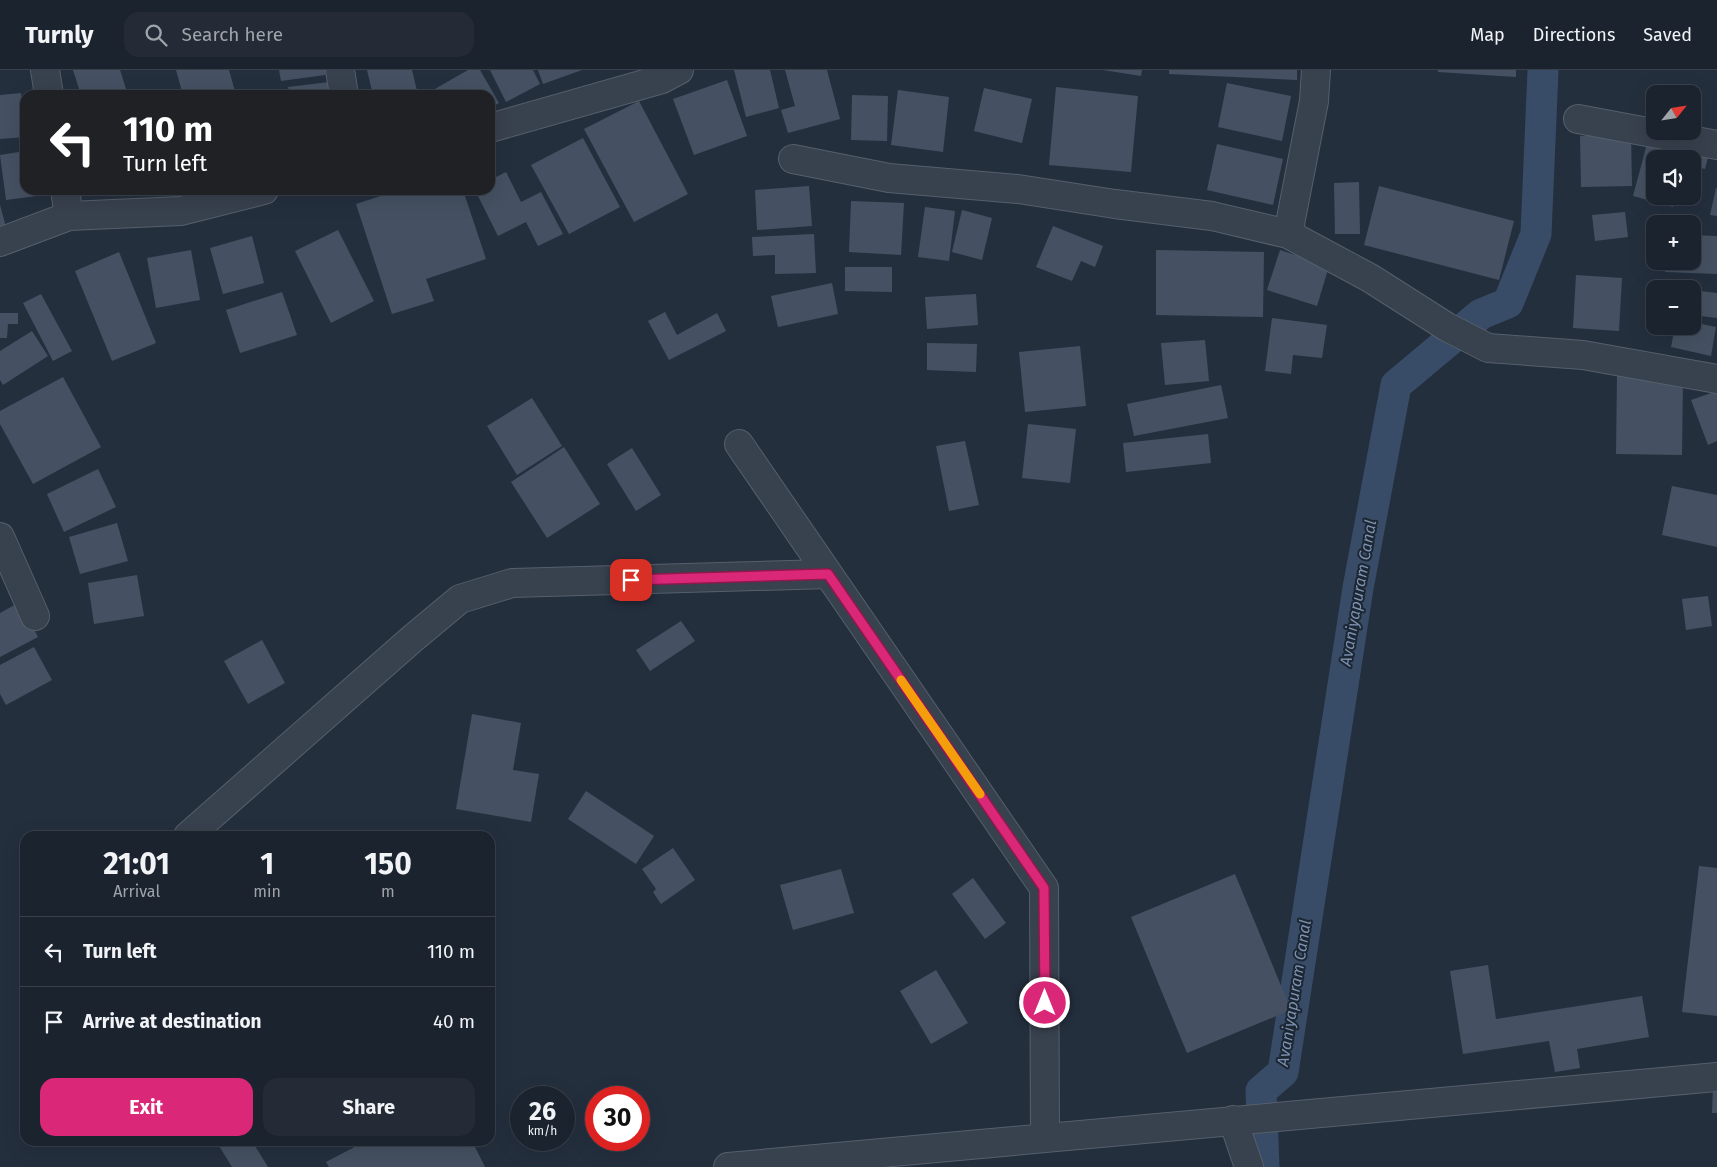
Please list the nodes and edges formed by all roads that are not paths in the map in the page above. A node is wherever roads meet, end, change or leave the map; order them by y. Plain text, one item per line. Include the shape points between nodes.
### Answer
1 (45, 70) edge
2 (340, 70) edge
3 (679, 70) edge
4 (1316, 70) edge
5 (48, 90) edge
6 (343, 90) edge
7 (1578, 119) dead end
8 (495, 127) edge
9 (1717, 144) edge
10 (793, 159) dead end
11 (66, 195) edge
12 (244, 195) edge
13 (69, 216) junction
14 (1288, 234) junction
15 (0, 242) edge
16 (1717, 379) edge
17 (739, 444) dead end
18 (0, 537) edge
19 (828, 574) junction
20 (35, 616) dead end
21 (194, 831) edge
22 (1717, 1077) edge
23 (1233, 1120) junction
24 (1045, 1138) junction
25 (728, 1167) edge
26 (1249, 1167) edge

1 - 5 street
2 - 6 street
3 - 8 street via 662,78
4 - 14 street via 1314,101
7 - 9 street
10 - 14 street via 889,178 1018,189 1212,216
11 - 13 street
12 - 13 street via 180,211
13 - 15 street
14 - 16 street via 1370,278 1446,328 1488,348 1583,356
17 - 19 street
18 - 20 street
19 - 21 street via 512,584 460,599
19 - 24 street via 1044,888
22 - 23 street
23 - 24 street
23 - 26 street
24 - 25 street

